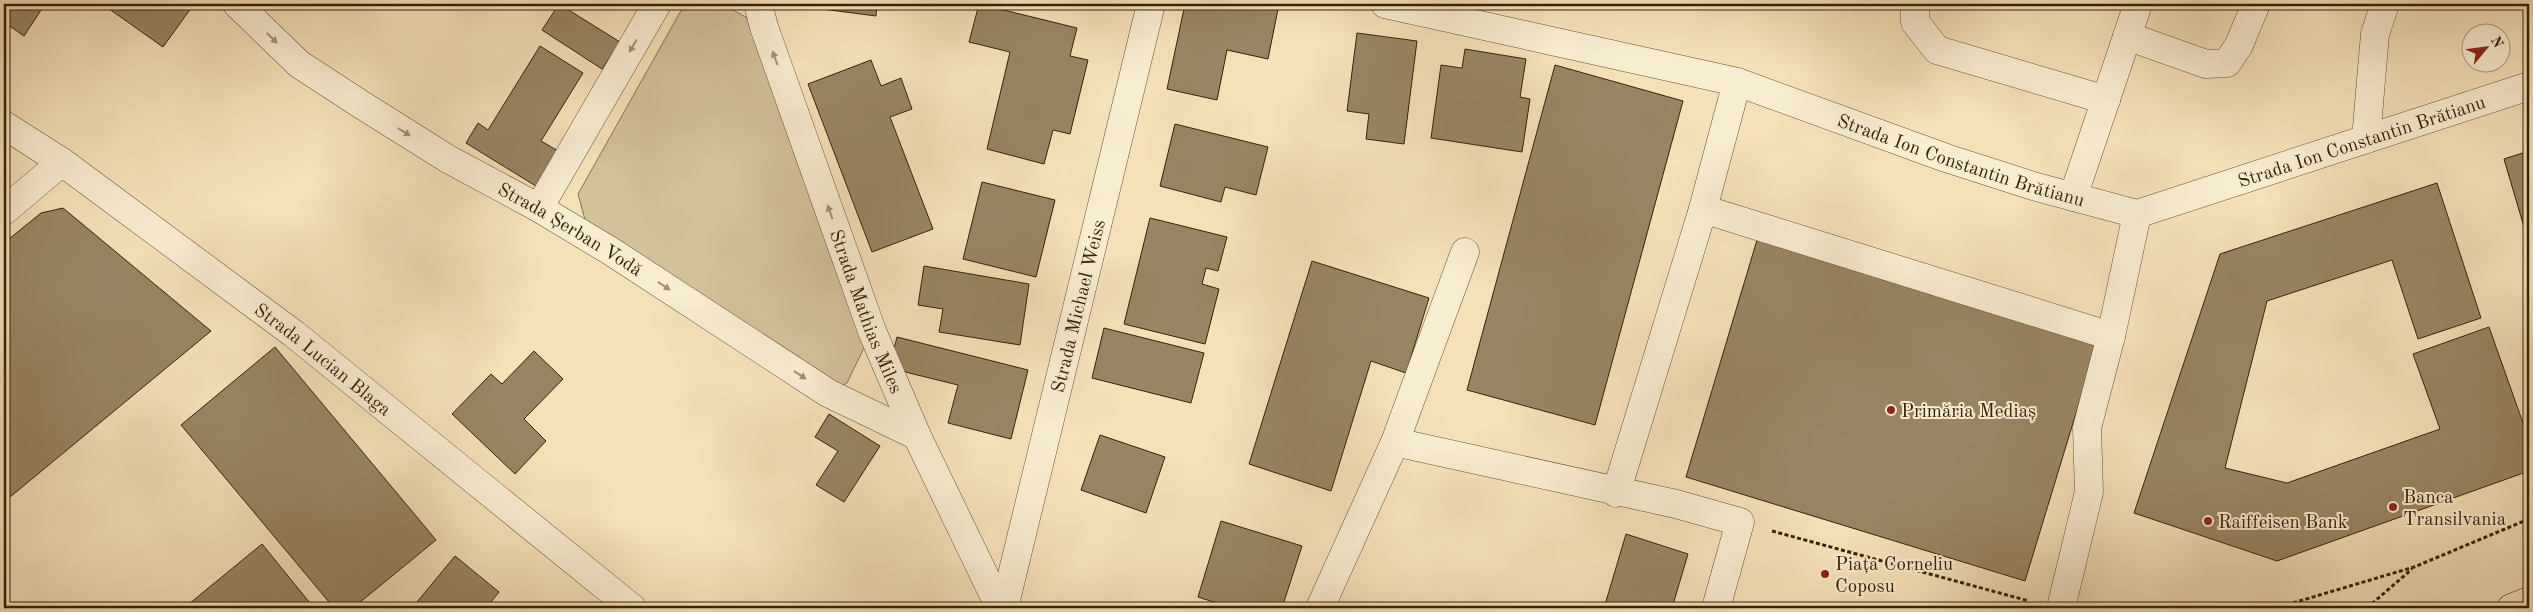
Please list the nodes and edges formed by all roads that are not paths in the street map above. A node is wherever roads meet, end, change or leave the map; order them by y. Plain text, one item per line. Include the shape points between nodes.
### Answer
1 (237, 4) edge
2 (657, 4) edge
3 (758, 4) edge
4 (1151, 4) edge
5 (1385, 4) edge
6 (1915, 4) edge
7 (2138, 4) edge
8 (2256, 4) edge
9 (2385, 4) edge
10 (2127, 36) junction
11 (1738, 82) junction
12 (2529, 86) edge
13 (2106, 100) junction
14 (4, 125) edge
15 (2366, 139) junction
16 (62, 162) junction
17 (2072, 197) junction
18 (539, 208) junction
19 (1702, 209) junction
20 (4, 211) edge
21 (2137, 214) junction
22 (1465, 252) dead end
23 (2111, 336) junction
24 (917, 436) junction
25 (1395, 442) junction
26 (1616, 492) junction
27 (2529, 602) edge
28 (2049, 606) edge
29 (632, 608) edge
30 (1000, 608) edge
31 (1004, 608) edge
32 (1320, 608) edge
33 (1716, 608) edge
34 (2511, 608) edge

1 -> 18 street, Strada Șerban Vodă via 299,64 448,158
2 -> 18 street
24 -> 3 street, Strada Mathias Miles via 872,331
4 - 31 street, Strada Michael Weiss
5 - 11 street, Strada Ion Constantin Brătianu
6 - 13 street via 1915,22 1937,50
7 - 10 street
8 - 10 street via 2239,46 2227,63 2206,64
9 - 15 street via 2374,34
10 - 13 street
11 - 17 street, Strada Ion Constantin Brătianu via 1946,158
11 - 19 street
12 - 15 street, Strada Ion Constantin Brătianu
13 - 17 street
14 - 16 street, Strada Lucian Blaga
15 - 21 street, Strada Ion Constantin Brătianu
16 - 20 street
16 - 29 street, Strada Lucian Blaga via 294,334
17 - 21 street, Strada Ion Constantin Brătianu
18 -> 24 street, Strada Șerban Vodă via 828,393
19 - 23 street
19 - 26 street
21 - 23 street
22 - 25 street
23 - 28 street via 2087,428 2089,492
24 - 30 street, Strada Mathias Miles
25 - 26 street
25 - 32 street
26 - 33 street via 1740,522
27 - 34 main road

